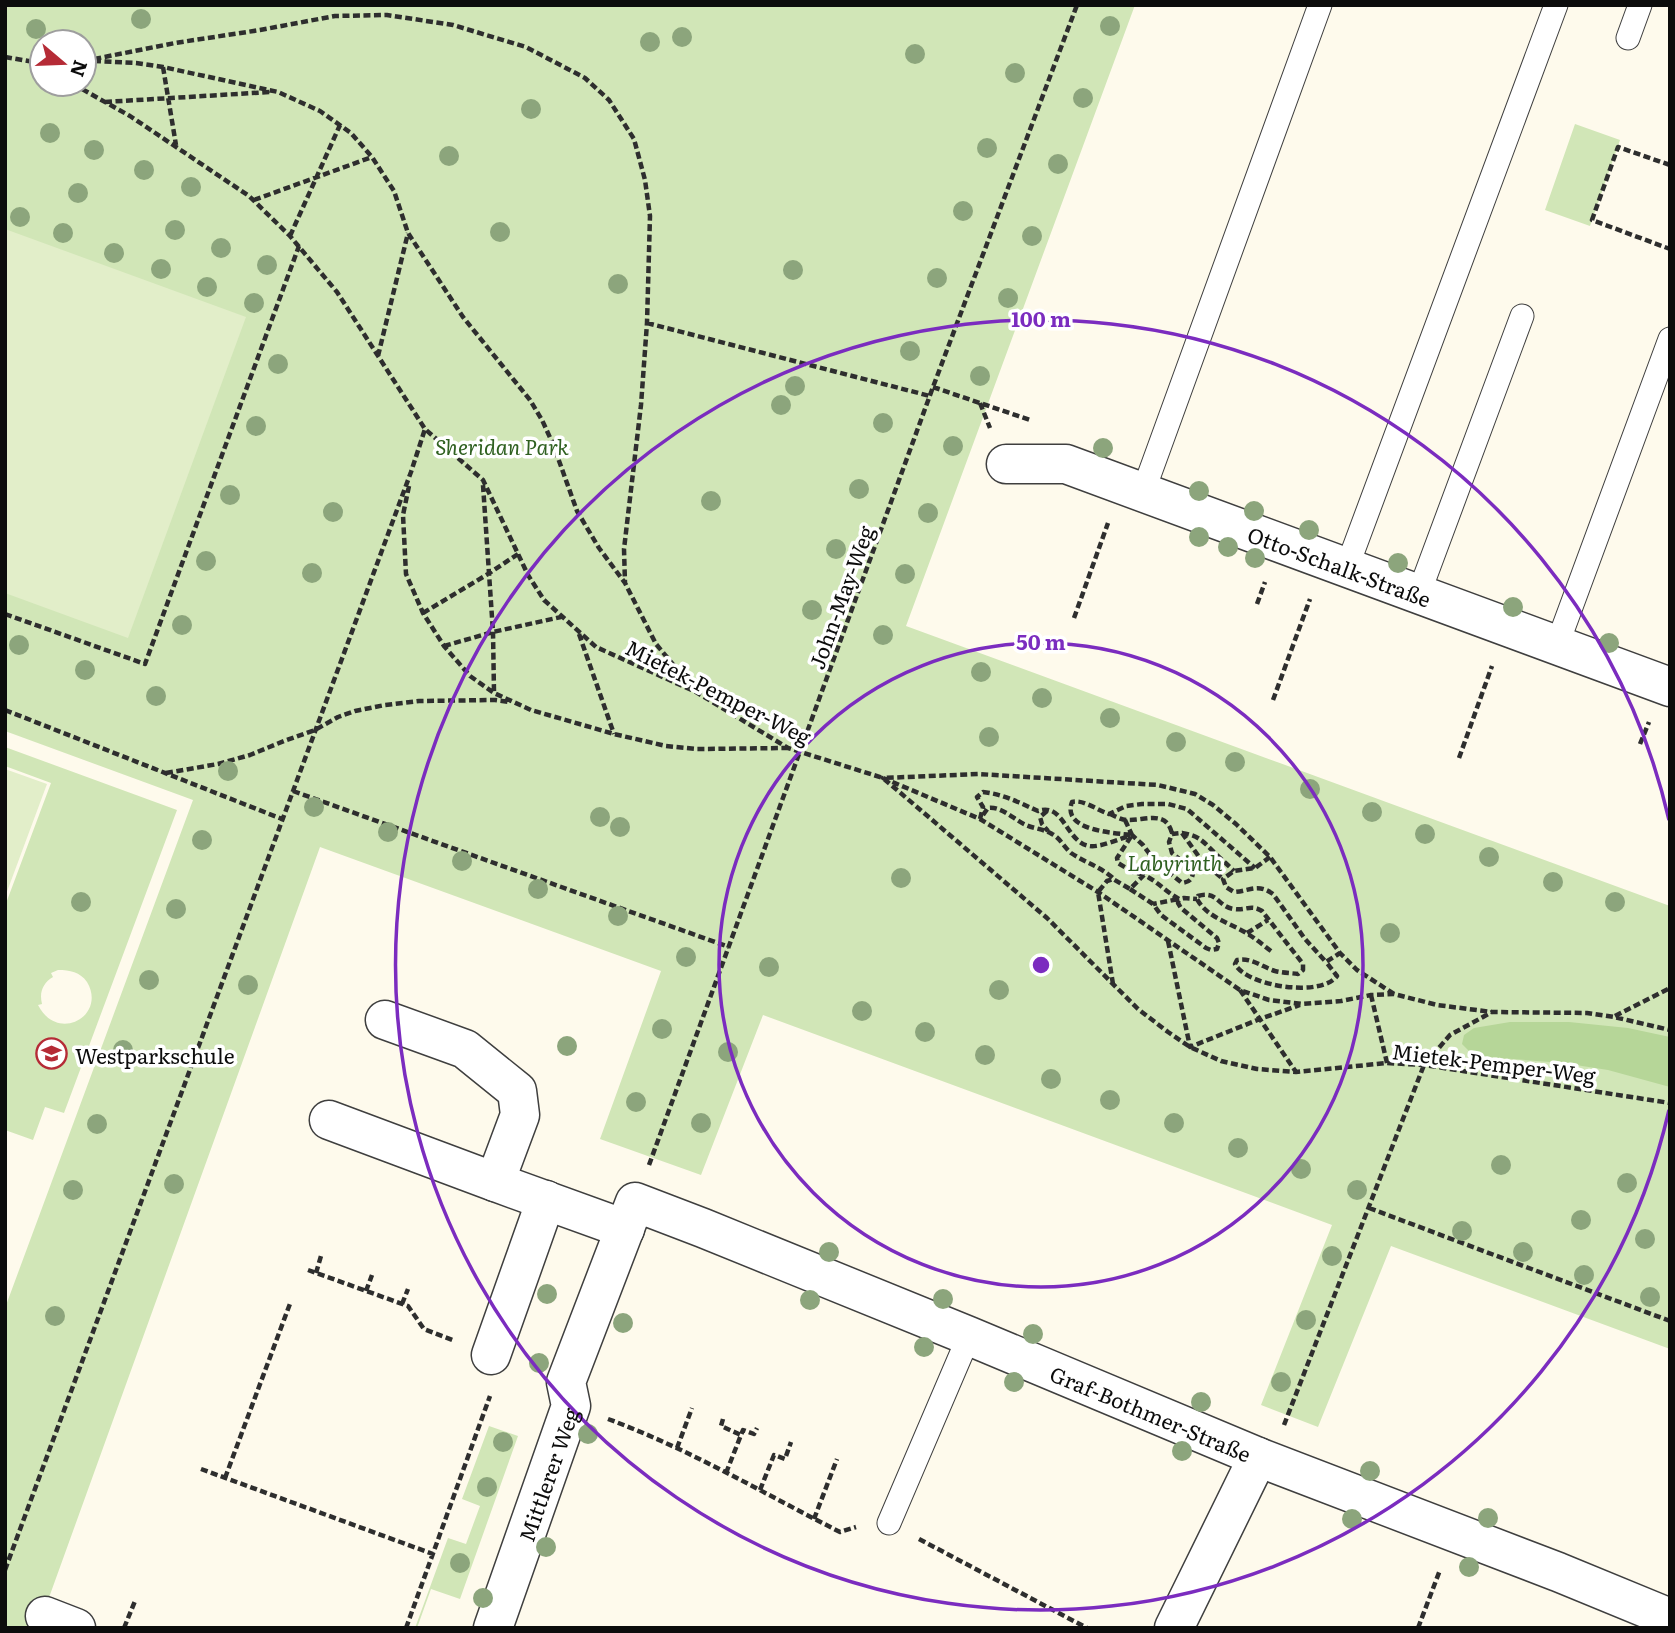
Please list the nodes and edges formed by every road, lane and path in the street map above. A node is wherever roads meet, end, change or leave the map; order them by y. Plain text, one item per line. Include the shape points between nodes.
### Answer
1 (390, 5) edge
2 (1077, 5) edge
3 (1320, 5) edge
4 (1556, 5) edge
5 (1640, 5) edge
6 (387, 15) junction
7 (1628, 38) dead end
8 (5, 57) edge
9 (98, 58) edge
10 (28, 61) edge
11 (98, 62) edge
12 (163, 66) junction
13 (278, 92) junction
14 (97, 98) edge
15 (168, 98) junction
16 (104, 102) junction
17 (340, 125) junction
18 (176, 147) junction
19 (372, 157) junction
20 (1670, 165) edge
21 (316, 178) junction
22 (254, 200) junction
23 (408, 233) junction
24 (290, 236) junction
25 (299, 246) junction
26 (1670, 248) edge
27 (1522, 316) dead end
28 (647, 323) junction
29 (1670, 339) edge
30 (378, 356) junction
31 (933, 387) junction
32 (930, 396) junction
33 (979, 403) dead end
34 (425, 429) junction
35 (1006, 464) dead end
36 (411, 472) junction
37 (483, 480) junction
38 (1133, 489) junction
39 (518, 554) junction
40 (1336, 563) junction
41 (488, 574) junction
42 (625, 583) junction
43 (1419, 593) junction
44 (423, 613) junction
45 (5, 614) edge
46 (561, 617) junction
47 (1074, 618) dead end
48 (1506, 626) junction
49 (492, 632) junction
50 (579, 633) junction
51 (1557, 645) junction
52 (444, 646) junction
53 (1670, 687) edge
54 (696, 692) junction
55 (494, 693) junction
56 (1273, 700) dead end
57 (518, 704) junction
58 (5, 710) edge
59 (315, 730) junction
60 (614, 734) junction
61 (788, 748) junction
62 (800, 752) junction
63 (1459, 758) dead end
64 (166, 774) junction
65 (883, 778) junction
66 (293, 791) junction
67 (1039, 814) junction
68 (1109, 814) junction
69 (980, 819) junction
70 (282, 820) junction
71 (1125, 820) junction
72 (1027, 826) junction
73 (1050, 832) junction
74 (1182, 833) junction
75 (1172, 834) junction
76 (1132, 835) junction
77 (1270, 857) junction
78 (1255, 868) junction
79 (1234, 871) junction
80 (1144, 875) junction
81 (1113, 878) junction
82 (1223, 879) junction
83 (1130, 889) junction
84 (1098, 892) junction
85 (1178, 899) junction
86 (1197, 899) junction
87 (1153, 904) junction
88 (1268, 920) junction
89 (1247, 933) junction
90 (1168, 940) junction
91 (729, 947) junction
92 (1270, 951) dead end
93 (1340, 953) junction
94 (1326, 962) junction
95 (1113, 985) junction
96 (1670, 988) edge
97 (1240, 989) junction
98 (1394, 994) junction
99 (1371, 995) junction
100 (1302, 1004) junction
101 (1492, 1012) junction
102 (1614, 1017) junction
103 (1260, 1019) junction
104 (385, 1020) dead end
105 (1670, 1030) edge
106 (1191, 1047) junction
107 (1387, 1063) junction
108 (1424, 1065) junction
109 (1296, 1072) junction
110 (1670, 1102) edge
111 (329, 1119) dead end
112 (495, 1182) junction
113 (547, 1200) junction
114 (1369, 1208) junction
115 (630, 1215) junction
116 (321, 1256) dead end
117 (309, 1270) dead end
118 (316, 1273) junction
119 (372, 1275) dead end
120 (408, 1289) dead end
121 (366, 1291) junction
122 (291, 1301) dead end
123 (402, 1304) junction
124 (1670, 1321) edge
125 (969, 1336) junction
126 (491, 1373) junction
127 (692, 1408) dead end
128 (723, 1419) dead end
129 (757, 1427) dead end
130 (741, 1435) junction
131 (792, 1442) dead end
132 (677, 1448) dead end
133 (837, 1459) dead end
134 (1263, 1459) junction
135 (201, 1469) dead end
136 (726, 1474) dead end
137 (225, 1478) junction
138 (760, 1490) dead end
139 (814, 1519) dead end
140 (889, 1523) dead end
141 (1455, 1533) junction
142 (433, 1554) junction
143 (5, 1570) edge
144 (135, 1601) dead end
145 (1670, 1618) edge
146 (124, 1628) edge
147 (406, 1628) edge
148 (493, 1628) edge
149 (1174, 1628) edge
150 (1418, 1628) edge

1 - 6 path
2 - 31 path, John-May-Weg
3 - 38 lane
4 - 40 lane
5 - 7 lane
6 - 9 path via 335,16
6 - 28 path via 453,25 526,47 585,78 609,100 634,139 645,180 650,216
8 - 10 path
11 - 12 path
12 - 13 path
12 - 15 path
13 - 15 path
13 - 17 path
14 - 16 path, Mietek-Pemper-Weg
15 - 16 path
15 - 18 path
16 - 18 path, Mietek-Pemper-Weg
17 - 19 path
17 - 21 path
18 - 22 path, Mietek-Pemper-Weg
19 - 21 path
19 - 23 path via 394,191
20 - 26 path via 1618,147 1592,220
21 - 22 path
21 - 24 path
22 - 24 path, Mietek-Pemper-Weg
23 - 30 path
23 - 42 path via 463,317 530,400 553,444 576,512
24 - 25 path, Mietek-Pemper-Weg
25 - 30 path, Mietek-Pemper-Weg via 337,292
25 - 45 path via 145,664
27 - 43 lane
28 - 32 path
28 - 42 path via 624,549
29 - 51 lane
30 - 34 path, Mietek-Pemper-Weg
31 - 32 path, John-May-Weg
31 - 33 path
32 - 62 path, John-May-Weg
34 - 36 path
34 - 37 path, Mietek-Pemper-Weg
35 - 38 street, Otto-Schalk-Straße via 1066,464
36 - 44 path via 403,515 405,574
36 - 59 path
37 - 39 path, Mietek-Pemper-Weg
37 - 41 path
38 - 40 street, Otto-Schalk-Straße
38 - 47 path
39 - 41 path
39 - 46 path, Mietek-Pemper-Weg via 544,600
40 - 43 street, Otto-Schalk-Straße
40 - 56 path
41 - 44 path
41 - 49 path
42 - 54 path via 656,644
43 - 48 street, Otto-Schalk-Straße
44 - 52 path
46 - 49 path
46 - 50 path, Mietek-Pemper-Weg
48 - 51 street, Otto-Schalk-Straße
48 - 63 path
49 - 52 path
49 - 55 path
50 - 54 path, Mietek-Pemper-Weg via 596,647
50 - 60 path
51 - 53 street, Otto-Schalk-Straße
52 - 55 path via 470,676
54 - 61 path, Mietek-Pemper-Weg
55 - 57 path
57 - 59 path via 495,700 385,705 338,717
57 - 60 path
58 - 64 path
59 - 64 path via 250,755
59 - 66 path
60 - 61 path via 697,749
61 - 62 path, Mietek-Pemper-Weg
62 - 65 path, Mietek-Pemper-Weg
62 - 91 path, John-May-Weg
64 - 70 path
65 - 69 path
65 - 77 path via 978,774 1178,789 1213,805
65 - 95 path, Mietek-Pemper-Weg via 1047,918
66 - 70 path
66 - 91 path
67 - 69 path via 1008,797 983,792 977,796 983,807
67 - 72 path via 1035,826
67 - 73 path
67 - 76 path via 1043,809 1056,813 1088,846
68 - 71 path
68 - 76 path via 1077,801 1070,806 1072,816 1083,825
68 - 78 path via 1142,804 1187,808
69 - 72 path via 994,807
69 - 84 path
70 - 143 path
71 - 75 path via 1167,821
71 - 76 path
72 - 73 path
73 - 81 path via 1072,853
74 - 75 path
74 - 79 path via 1206,842
74 - 82 path via 1202,861
75 - 76 path via 1168,842 1172,853 1193,873 1187,882 1182,883 1154,860
76 - 80 path via 1118,863
77 - 78 path
77 - 93 path
78 - 79 path
79 - 82 path
80 - 83 path
80 - 85 path
81 - 83 path
81 - 84 path
82 - 94 path via 1234,892 1262,888 1273,894
83 - 87 path
84 - 90 path
84 - 95 path
85 - 86 path
85 - 87 path
85 - 87 path via 1181,908 1217,938 1217,949 1206,948
86 - 88 path via 1208,894 1234,909 1253,906
86 - 89 path via 1223,922
88 - 89 path
88 - 94 path via 1303,970 1286,973 1241,959 1237,968 1265,982 1301,989 1336,980
89 - 92 path
90 - 97 path
90 - 106 path
91 - 115 path, John-May-Weg
93 - 94 path
93 - 98 path
95 - 106 path, Mietek-Pemper-Weg
96 - 102 path
97 - 100 path via 1269,1000
97 - 103 path
98 - 99 path
98 - 101 path
99 - 100 path
99 - 107 path
100 - 103 path
101 - 102 path
101 - 108 path via 1450,1035
102 - 105 path
103 - 106 path
103 - 109 path
104 - 112 street via 465,1049 517,1091 520,1115
106 - 109 path, Mietek-Pemper-Weg via 1221,1061
107 - 108 path, Mietek-Pemper-Weg
107 - 109 path, Mietek-Pemper-Weg
108 - 110 path, Mietek-Pemper-Weg
108 - 114 path
111 - 112 street, Graf-Bothmer-Straße
112 - 113 street, Graf-Bothmer-Straße
113 - 115 street, Graf-Bothmer-Straße
113 - 126 street
114 - 124 path
114 - 134 path via 1288,1415
115 - 125 street, Graf-Bothmer-Straße via 716,1233
115 - 148 street, Mittlerer Weg via 566,1382 571,1406
116 - 118 path
117 - 118 path
118 - 121 path
119 - 121 path
120 - 123 path
121 - 123 path
122 - 137 path
123 - 126 path via 424,1329
125 - 134 street, Graf-Bothmer-Straße
125 - 140 lane
126 - 142 path
127 - 132 path
128 - 130 path via 721,1426
129 - 130 path via 754,1434 743,1430
130 - 136 path
131 - 138 path via 785,1459 774,1455
133 - 139 path
134 - 141 street, Graf-Bothmer-Straße
134 - 149 street
135 - 137 path
137 - 142 path
141 - 145 street, Graf-Bothmer-Straße
141 - 150 path
142 - 147 path
144 - 146 path

